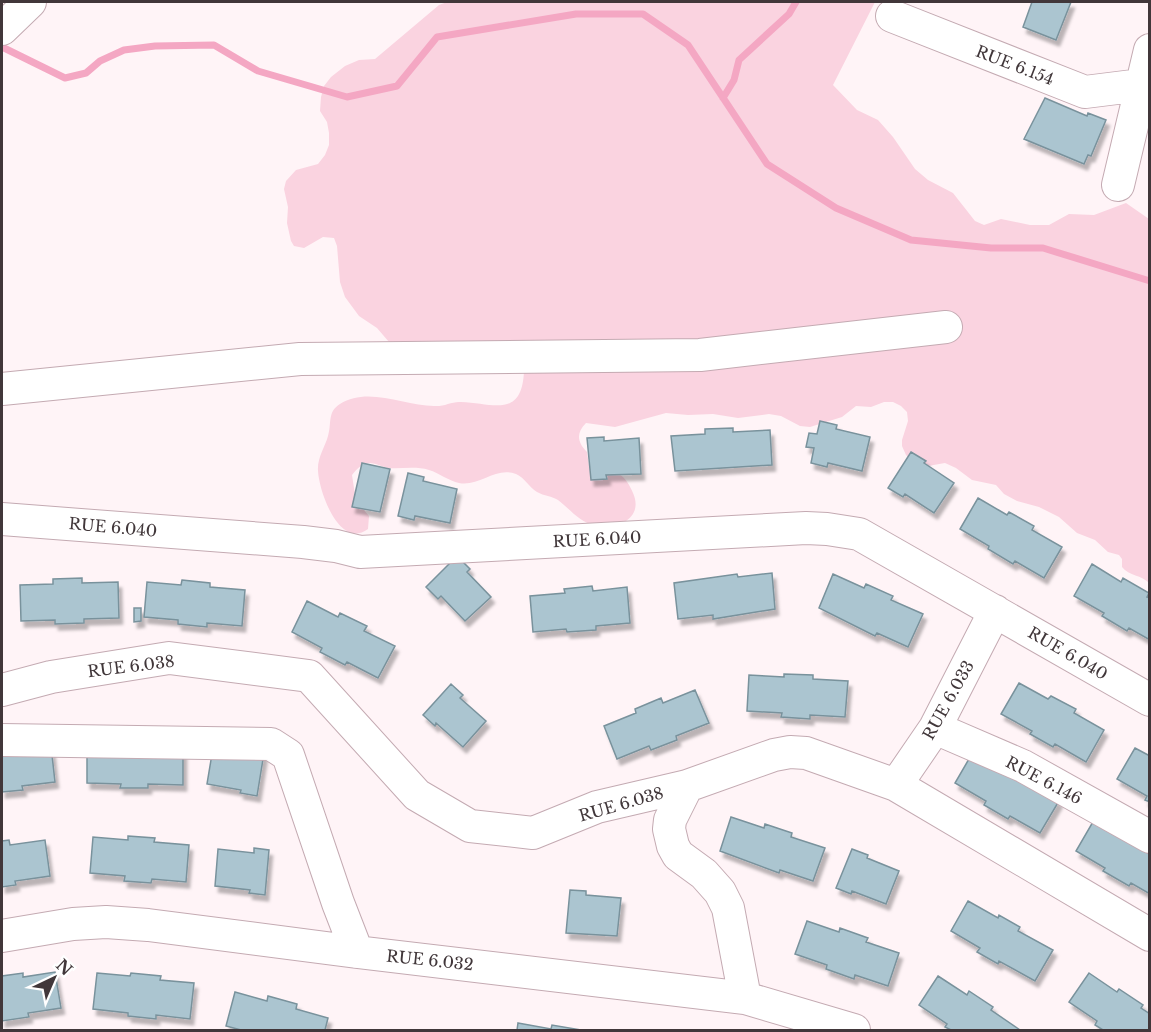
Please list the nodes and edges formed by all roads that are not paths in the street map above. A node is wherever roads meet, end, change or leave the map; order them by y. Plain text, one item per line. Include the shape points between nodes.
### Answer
1 (30, 2) edge
2 (892, 16) dead end
3 (2, 29) edge
4 (1149, 50) edge
5 (1141, 85) junction
6 (1118, 185) dead end
7 (946, 327) dead end
8 (2, 389) edge
9 (2, 519) edge
10 (995, 611) junction
11 (2, 690) edge
12 (1149, 700) edge
13 (935, 728) junction
14 (2, 740) edge
15 (896, 785) junction
16 (687, 786) junction
17 (1149, 837) edge
18 (1149, 935) edge
19 (2, 936) edge
20 (357, 952) junction
21 (745, 998) junction
22 (854, 1030) edge

1 - 3 street
2 - 5 street, RUE 6.154 via 1085,93
4 - 5 street
5 - 6 street
7 - 8 street via 700,355 300,359
9 - 10 street, RUE 6.040 via 303,542 360,552 827,529 859,534
10 - 12 street, RUE 6.040
10 - 13 street, RUE 6.033
11 - 16 street, RUE 6.038 via 51,677 169,658 309,676 417,795 470,826 533,833 597,807
13 - 15 street, RUE 6.033
13 - 17 street, RUE 6.146 via 1023,766
14 - 20 street via 271,744 288,755
15 - 16 street, RUE 6.038 via 806,753 790,752
15 - 18 street, RUE 6.038
16 - 21 street via 670,820 671,838 678,855 704,874 728,908
19 - 20 street, RUE 6.032 via 106,922
20 - 21 street, RUE 6.032
21 - 22 street, RUE 6.032

